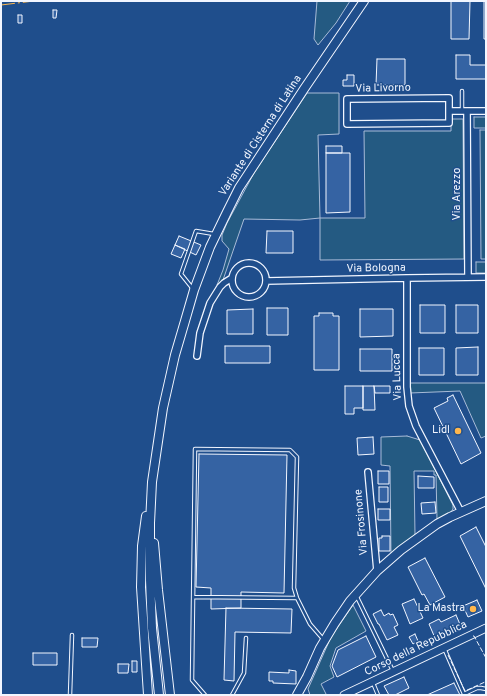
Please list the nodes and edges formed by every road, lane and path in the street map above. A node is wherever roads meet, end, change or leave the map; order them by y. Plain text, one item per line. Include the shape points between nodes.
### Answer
1 (364, 1) edge
2 (462, 91) dead end
3 (449, 111) junction
4 (464, 111) junction
5 (486, 111) edge
6 (216, 234) junction
7 (468, 277) junction
8 (486, 277) edge
9 (232, 278) junction
10 (407, 278) junction
11 (266, 281) junction
12 (194, 290) junction
13 (197, 356) dead end
14 (368, 472) dead end
15 (152, 482) junction
16 (486, 501) edge
17 (461, 512) junction
18 (377, 571) junction
19 (356, 594) junction
20 (193, 597) junction
21 (297, 598) junction
22 (486, 628) edge
23 (72, 635) dead end
24 (246, 638) dead end
25 (324, 641) junction
26 (443, 648) junction
27 (393, 672) junction
28 (307, 678) junction
29 (372, 682) junction
30 (486, 689) edge
31 (356, 690) junction
32 (70, 695) edge
33 (148, 695) edge
34 (159, 695) edge
35 (170, 695) edge
36 (205, 695) edge
37 (232, 695) edge
38 (297, 695) edge
39 (304, 695) edge
40 (344, 695) edge
41 (348, 695) edge
42 (378, 695) edge

1 - 6 main road, Variante di Cisterna di Latina via 244,180
2 - 4 lane
3 - 3 street, Via Livorno via 449,123 347,124 347,99 449,98
3 - 4 street
4 - 5 street
4 - 7 street, Via Arezzo
6 - 12 main road, Variante di Cisterna di Latina
6 - 12 lane via 196,231 181,274
7 - 8 street, Via Bologna
7 - 10 street, Via Bologna
9 - 11 street via 237,268 248,263 263,270
9 - 11 street via 235,289 250,297 260,292
9 - 13 street via 224,283 210,303 200,333
10 - 11 street, Via Bologna
10 - 17 street, Via Lucca via 406,387 409,406 416,426
12 - 15 main road, Variante di Cisterna di Latina via 179,339 162,414
14 - 18 street, Via Frosinone
15 - 33 main road via 144,526 142,563 142,609
15 - 34 main road, Variante di Cisterna di Latina via 149,563
15 - 35 main road via 157,575
16 - 17 main road
17 - 18 main road via 425,532
18 - 19 main road
19 - 25 main road
19 - 27 lane
20 - 21 lane
20 - 21 lane via 195,449 294,452 297,457 294,588
20 - 36 lane via 192,680
21 - 25 lane via 310,624
22 - 26 street, Corso della Repubblica
23 - 32 lane
24 - 37 lane via 244,673
25 - 28 main road
26 - 27 street, Corso della Repubblica
26 - 30 lane via 464,694 477,688
27 - 29 street, Corso della Repubblica
28 - 38 main road
28 - 39 main road
29 - 31 street, Corso della Repubblica
29 - 42 lane
31 - 40 street, Corso della Repubblica
31 - 41 street, Corso della Repubblica

